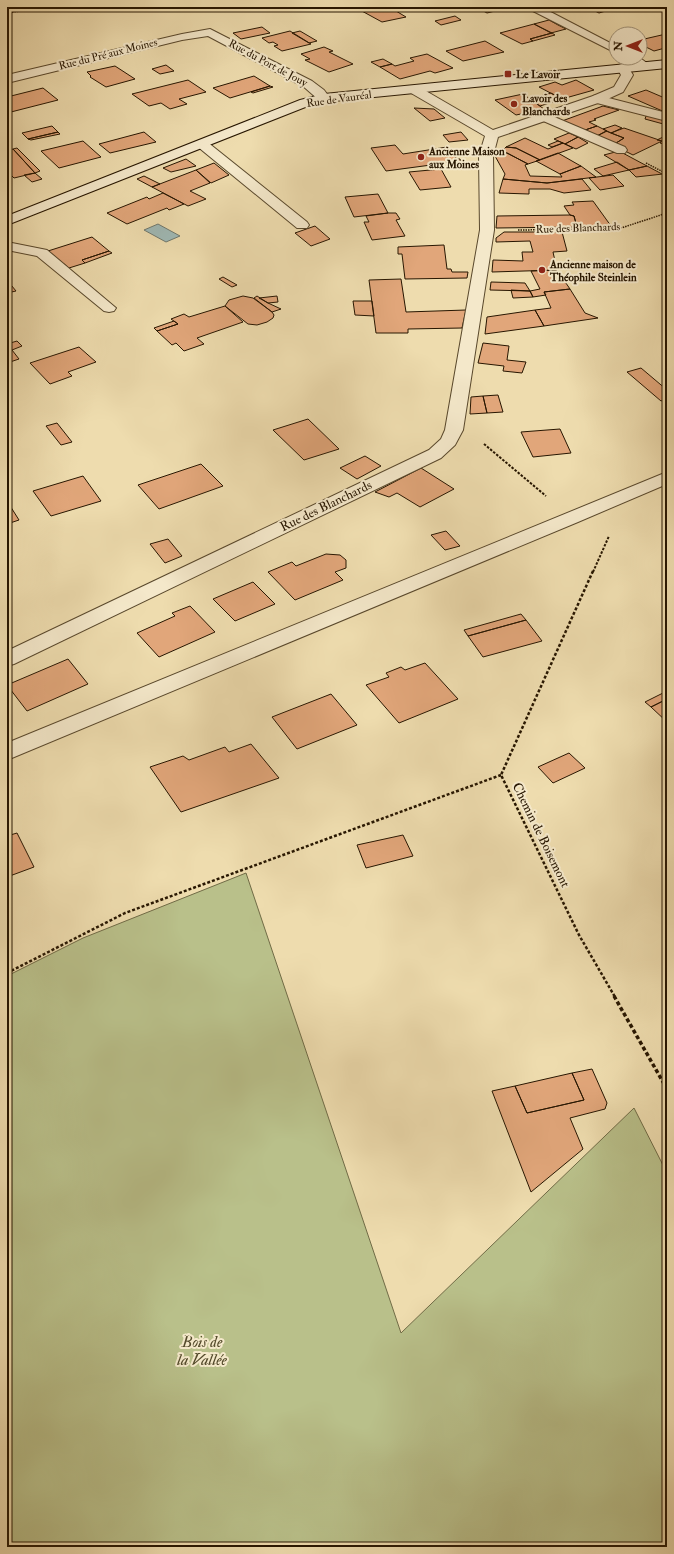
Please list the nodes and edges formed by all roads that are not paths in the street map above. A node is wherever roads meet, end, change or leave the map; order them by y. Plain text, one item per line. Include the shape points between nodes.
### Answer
1 (533, 7) edge
2 (210, 32) joint
3 (608, 46) edge
4 (667, 64) edge
5 (645, 66) edge
6 (648, 66) edge
7 (624, 68) junction
8 (7, 79) edge
9 (415, 90) junction
10 (324, 98) junction
11 (597, 99) junction
12 (545, 117) junction
13 (667, 117) edge
14 (492, 135) junction
15 (202, 144) junction
16 (621, 150) dead end
17 (7, 221) edge
18 (302, 225) dead end
19 (7, 246) edge
20 (109, 308) dead end
21 (667, 477) edge
22 (7, 659) edge
23 (7, 752) edge

1 - 3 lane
2 - 8 street, Rue du Pré aux Moines via 182,36
2 - 10 street, Rue du Port de Jouy via 308,84
4 - 6 street, Rue de Vauréal
5 - 7 street, Rue de Vauréal
7 - 9 street, Rue de Vauréal
7 - 11 street via 627,75 619,89
9 - 10 street, Rue de Vauréal
9 - 14 street
10 - 15 street, Rue de Vauréal via 304,103
11 - 12 street
11 - 13 lane
12 - 14 street
12 - 16 lane
14 - 22 street, Rue des Blanchards via 486,156 487,230 454,430 449,441 435,454
15 - 17 street, Rue de Vauréal
15 - 18 lane
19 - 20 lane via 42,253
21 - 23 street

